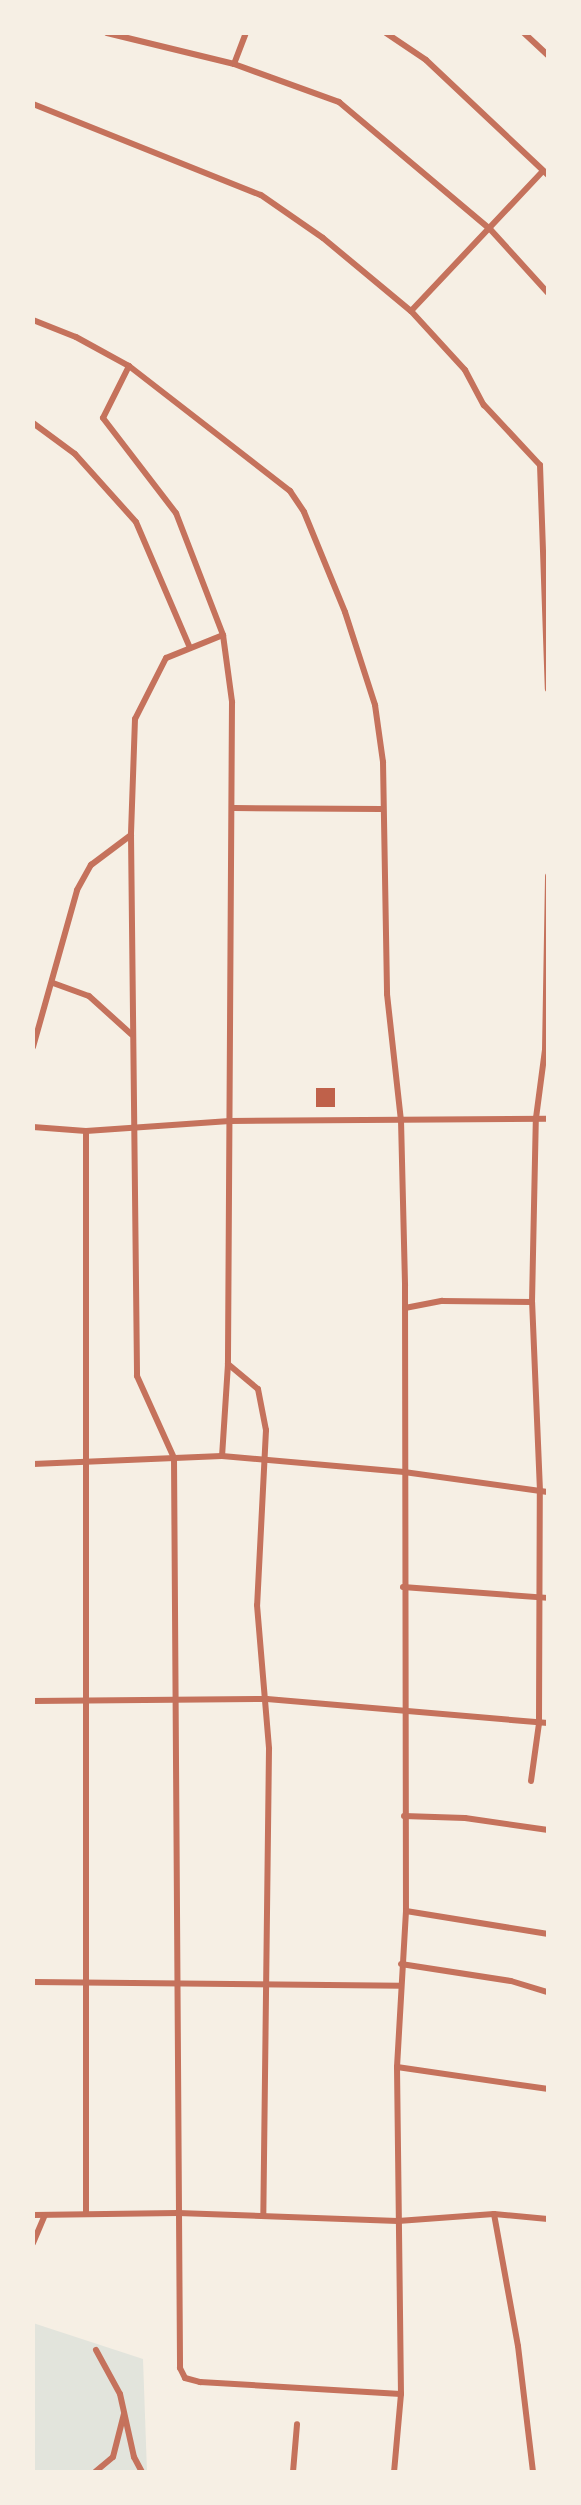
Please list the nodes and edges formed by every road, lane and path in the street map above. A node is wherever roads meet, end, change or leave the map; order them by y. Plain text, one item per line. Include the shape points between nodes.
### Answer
1 (107, 33) edge
2 (246, 33) edge
3 (386, 33) edge
4 (524, 33) edge
5 (548, 55) edge
6 (234, 64) junction
7 (33, 104) edge
8 (545, 173) edge
9 (490, 229) junction
10 (548, 293) edge
11 (411, 311) junction
12 (33, 320) edge
13 (129, 366) junction
14 (33, 423) edge
15 (546, 544) edge
16 (223, 635) junction
17 (190, 648) junction
18 (548, 689) edge
19 (234, 808) junction
20 (381, 809) junction
21 (131, 835) junction
22 (548, 876) edge
23 (52, 984) junction
24 (131, 1034) junction
25 (33, 1047) edge
26 (536, 1118) junction
27 (548, 1119) edge
28 (401, 1120) junction
29 (230, 1121) junction
30 (33, 1127) edge
31 (134, 1127) junction
32 (86, 1131) junction
33 (532, 1302) junction
34 (405, 1308) junction
35 (228, 1364) junction
36 (222, 1456) junction
37 (174, 1458) junction
38 (266, 1459) junction
39 (33, 1464) edge
40 (87, 1465) junction
41 (404, 1472) junction
42 (544, 1491) edge
43 (403, 1587) junction
44 (544, 1598) edge
45 (174, 1699) junction
46 (267, 1699) junction
47 (89, 1700) junction
48 (33, 1701) edge
49 (402, 1709) junction
50 (539, 1723) junction
51 (548, 1723) edge
52 (531, 1781) dead end
53 (404, 1816) junction
54 (548, 1830) edge
55 (406, 1911) junction
56 (548, 1934) edge
57 (401, 1964) junction
58 (179, 1981) junction
59 (268, 1982) junction
60 (33, 1983) edge
61 (87, 1983) junction
62 (401, 1986) junction
63 (548, 1992) edge
64 (397, 2067) junction
65 (548, 2089) edge
66 (86, 2213) junction
67 (177, 2213) junction
68 (494, 2214) junction
69 (33, 2215) edge
70 (45, 2215) junction
71 (263, 2215) junction
72 (548, 2219) edge
73 (398, 2221) junction
74 (33, 2243) edge
75 (96, 2350) dead end
76 (401, 2394) junction
77 (125, 2408) junction
78 (297, 2424) dead end
79 (95, 2472) edge
80 (142, 2472) edge
81 (293, 2472) edge
82 (394, 2472) edge
83 (533, 2472) edge

1 - 6 street
2 - 6 street
3 - 8 street via 426,60
4 - 5 street
6 - 9 street via 346,106
7 - 11 street via 261,195 323,238
8 - 9 street
9 - 10 street
9 - 11 street
11 - 15 street via 465,370 484,405 538,461
12 - 13 street
13 - 16 street via 104,413 106,425 176,513
13 - 20 street via 283,484 304,512 345,612 375,705 383,762
14 - 17 street via 75,454 136,522
15 - 18 street
16 - 17 street
16 - 19 street via 232,702
17 - 21 street via 164,660 134,722
19 - 20 street
19 - 29 street
20 - 28 street via 387,994
21 - 23 street via 91,865 83,877 66,923
21 - 24 street
22 - 26 street via 545,1050
23 - 24 street via 89,996
23 - 25 street
24 - 31 street
26 - 27 street
26 - 28 street
26 - 33 street
28 - 29 street
28 - 34 street
29 - 31 street
29 - 35 street
30 - 32 street
31 - 32 street
31 - 37 street via 136,1376
32 - 40 street
33 - 34 street via 442,1301
33 - 42 street
34 - 41 street
35 - 36 street
35 - 38 street via 258,1389
36 - 37 street
36 - 38 street
37 - 40 street
37 - 45 street
38 - 41 street
38 - 46 street via 257,1605
39 - 40 street
40 - 47 street
41 - 42 street
41 - 43 street
42 - 44 street
43 - 44 street
43 - 49 street
44 - 50 street
45 - 46 street
45 - 47 street
45 - 58 street
46 - 49 street
46 - 59 street
47 - 48 street
47 - 61 street via 84,1868
49 - 50 street
49 - 53 street
50 - 51 street
50 - 52 street
53 - 54 street via 465,1818
53 - 55 street
55 - 56 street
55 - 57 street
57 - 62 street
57 - 63 street via 489,1977
58 - 59 street
58 - 61 street
58 - 67 street
59 - 62 street
59 - 71 street
60 - 61 street
61 - 66 street
62 - 64 street
64 - 65 street
64 - 73 street
66 - 67 street
66 - 70 street
67 - 71 street
67 - 76 street via 184,2378
68 - 72 street
68 - 73 street
68 - 83 street via 513,2309
69 - 70 street
70 - 74 street
71 - 73 street
73 - 76 street
75 - 77 street
76 - 82 street
77 - 79 street via 113,2457
77 - 80 street via 134,2457
78 - 81 street

